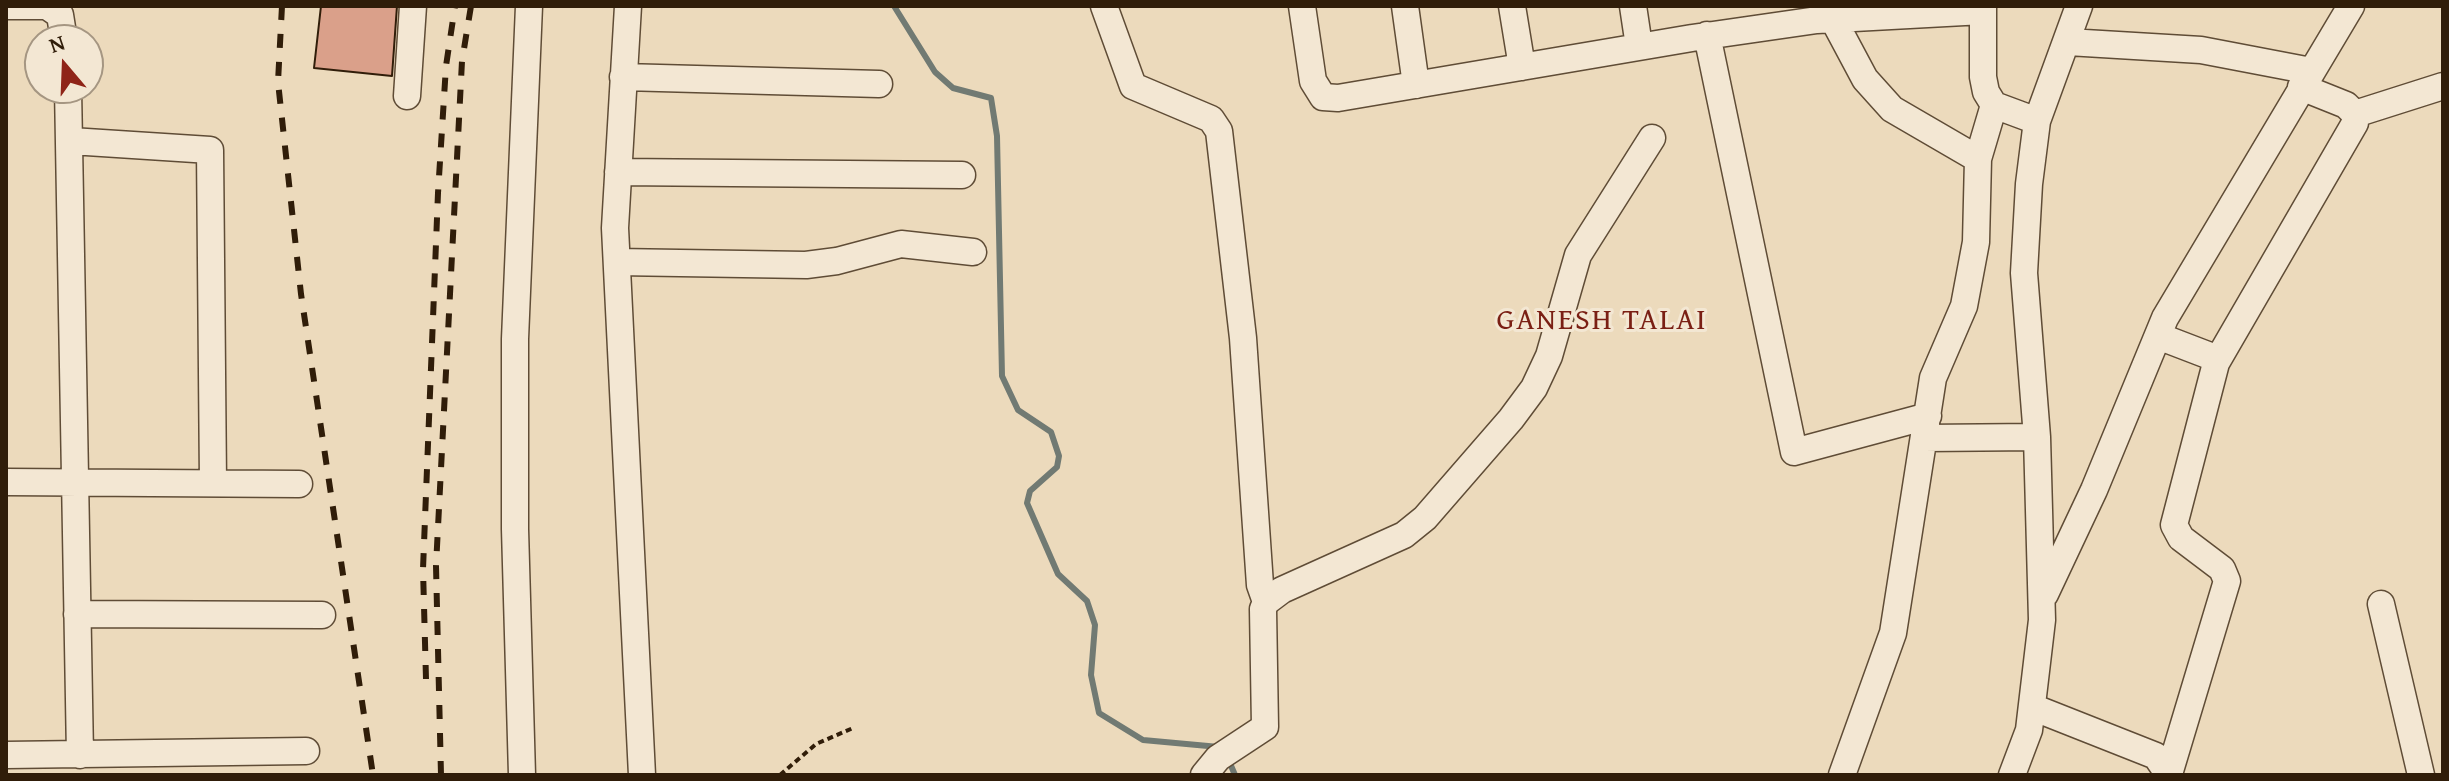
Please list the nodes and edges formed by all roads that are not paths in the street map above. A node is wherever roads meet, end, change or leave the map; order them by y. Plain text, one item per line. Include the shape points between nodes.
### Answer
1 (6, 6) edge
2 (413, 6) edge
3 (529, 6) edge
4 (628, 6) edge
5 (1104, 6) edge
6 (1302, 6) edge
7 (1405, 6) edge
8 (1512, 6) edge
9 (1633, 6) edge
10 (2079, 6) edge
11 (2351, 6) edge
12 (1983, 8) edge
13 (1833, 19) junction
14 (65, 20) edge
15 (1707, 35) junction
16 (2068, 42) junction
17 (1639, 46) junction
18 (1522, 67) junction
19 (623, 77) junction
20 (2306, 79) junction
21 (879, 84) dead end
22 (1416, 85) junction
23 (2443, 86) edge
24 (407, 96) dead end
25 (69, 104) edge
26 (1994, 105) junction
27 (2355, 114) junction
28 (2037, 121) junction
29 (1652, 138) dead end
30 (71, 141) junction
31 (1978, 159) junction
32 (618, 172) junction
33 (962, 175) dead end
34 (973, 252) dead end
35 (617, 262) junction
36 (2158, 336) junction
37 (2218, 359) junction
38 (1926, 427) junction
39 (2037, 437) junction
40 (6, 482) edge
41 (78, 482) junction
42 (213, 483) junction
43 (299, 484) dead end
44 (2042, 601) junction
45 (1266, 602) junction
46 (2381, 604) dead end
47 (77, 614) junction
48 (322, 615) dead end
49 (2032, 707) junction
50 (306, 751) dead end
51 (6, 755) edge
52 (80, 755) junction
53 (1211, 767) edge
54 (522, 775) edge
55 (642, 775) edge
56 (1842, 775) edge
57 (2012, 775) edge
58 (2169, 775) edge
59 (2421, 775) edge

1 - 14 street via 47,6
2 - 24 street
3 - 54 street via 515,339
4 - 19 street
5 - 45 street via 1133,86 1211,119 1219,131 1243,338 1260,585
6 - 22 street via 1313,81 1323,97
7 - 22 street
8 - 18 street
9 - 17 street
10 - 16 street
11 - 20 street
12 - 13 street
12 - 26 street via 1983,77
13 - 15 street
13 - 31 street via 1865,79 1892,109
15 - 17 street
15 - 38 street via 1794,452
16 - 20 street via 2201,50
16 - 28 street
17 - 18 street
18 - 22 street
19 - 21 street
19 - 32 street
20 - 27 street
20 - 36 street
23 - 27 street
25 - 30 street
26 - 28 street
26 - 31 street
27 - 37 street via 2355,123
28 - 39 street via 2024,273
29 - 45 street via 1578,255 1549,356 1511,419 1404,535
30 - 41 street
30 - 42 street via 210,150
31 - 38 street via 1976,242 1964,306 1933,378
32 - 33 street
32 - 35 street
34 - 35 street via 901,244 806,265
35 - 55 street
36 - 37 street
36 - 44 street
37 - 58 street via 2174,525 2181,538 2222,569 2227,581
38 - 39 street
38 - 56 street via 1893,633
39 - 44 street
40 - 41 street
41 - 42 street
41 - 47 street
42 - 43 street
44 - 49 street
45 - 53 street via 1266,721 1258,735
46 - 59 street
47 - 48 street
47 - 52 street
49 - 57 street
49 - 58 street via 2156,756
50 - 52 street
51 - 52 street

